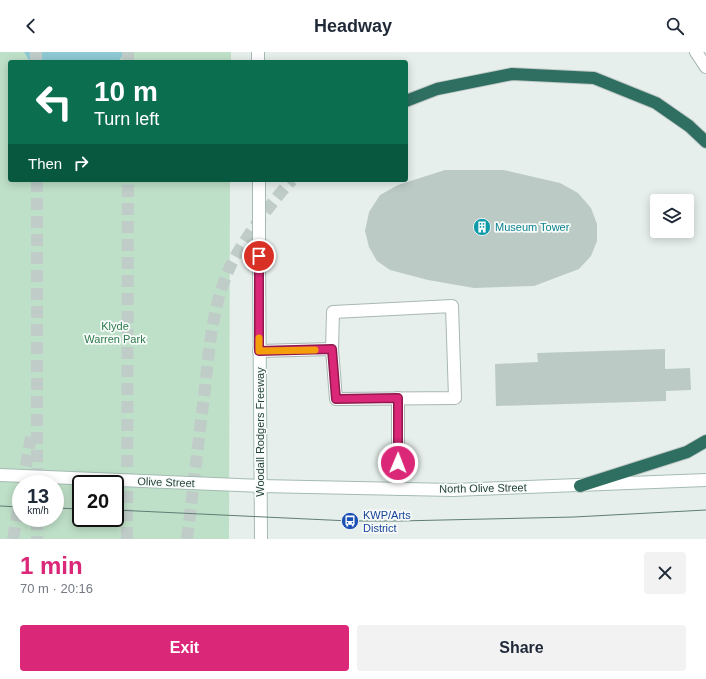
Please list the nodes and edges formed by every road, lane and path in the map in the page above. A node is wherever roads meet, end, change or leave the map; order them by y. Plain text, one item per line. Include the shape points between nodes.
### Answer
1 (696, 52) edge
2 (706, 68) edge
3 (408, 100) edge
4 (706, 142) edge
5 (259, 182) edge
6 (332, 349) junction
7 (259, 351) junction
8 (398, 398) junction
9 (706, 440) edge
10 (0, 475) edge
11 (706, 480) edge
12 (260, 486) junction
13 (580, 486) junction
14 (398, 489) junction
15 (261, 539) edge

1 - 2 main road
3 - 4 highway via 437,89 512,74 594,78 656,103 689,126
5 - 7 main road, Woodall Rodgers Freeway, bridge
6 - 7 main road
6 - 8 main road via 336,399
6 - 8 main road via 334,312 452,306 455,398
7 - 12 main road, Woodall Rodgers Freeway
8 - 14 main road
9 - 13 highway via 687,452
10 - 12 main road, Olive Street
11 - 13 main road, North Olive Street
12 - 14 main road, North Olive Street
12 - 15 main road, Woodall Rodgers Freeway
13 - 14 main road, North Olive Street

